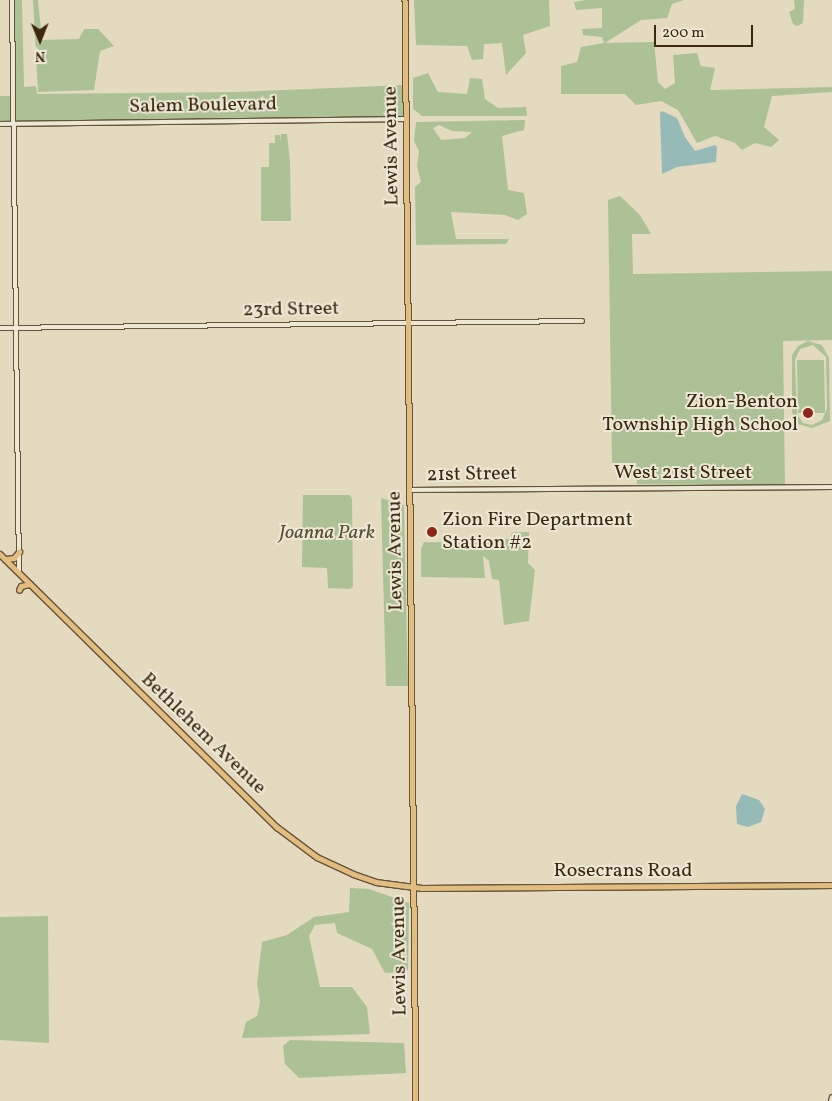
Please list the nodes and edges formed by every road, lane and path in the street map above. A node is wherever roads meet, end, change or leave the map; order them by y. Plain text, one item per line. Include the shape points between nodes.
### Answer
1 (12, 0) edge
2 (405, 0) edge
3 (406, 118) junction
4 (0, 124) edge
5 (13, 124) junction
6 (582, 320) dead end
7 (408, 323) junction
8 (0, 328) edge
9 (16, 328) junction
10 (832, 487) edge
11 (534, 489) joint
12 (410, 490) junction
13 (19, 552) junction
14 (0, 554) edge
15 (5, 560) junction
16 (19, 573) junction
17 (30, 584) junction
18 (19, 590) dead end
19 (832, 885) edge
20 (414, 887) junction
21 (832, 1097) edge
22 (416, 1101) edge
23 (831, 1101) edge

1 - 5 street
2 - 3 main road, Lewis Avenue
3 - 5 street, Salem Boulevard
3 - 7 main road, Lewis Avenue
4 - 5 street, Salem Boulevard
5 - 9 street
6 - 7 street, 23rd Street
7 - 9 street, 23rd Street
7 - 12 main road, Lewis Avenue
8 - 9 street, 23rd Street
9 - 13 street
10 - 11 street, West 21st Street
11 - 12 street, 21st Street
12 - 20 main road, Lewis Avenue
13 - 15 main road via 14,558
13 - 16 street
14 - 15 main road, Bethlehem Avenue
15 - 16 main road, Bethlehem Avenue
16 - 17 main road, Bethlehem Avenue
17 - 18 main road via 21,586
17 - 20 main road, Bethlehem Avenue via 293,841 353,874
19 - 20 main road, Rosecrans Road
20 - 22 main road, Lewis Avenue
21 - 23 street

